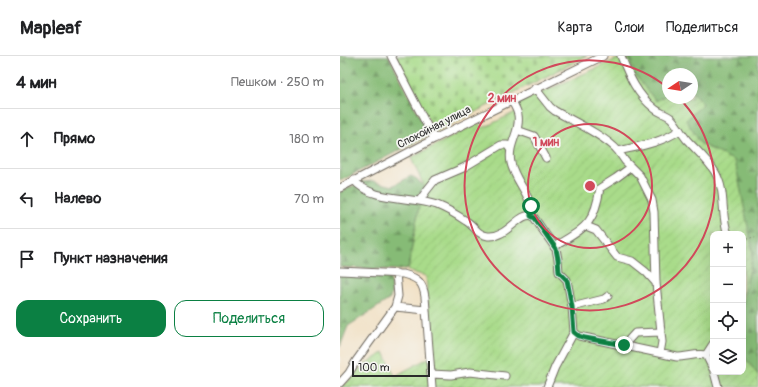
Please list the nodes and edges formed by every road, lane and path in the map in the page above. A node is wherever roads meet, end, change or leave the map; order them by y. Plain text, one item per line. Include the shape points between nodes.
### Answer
1 (391, 56) edge
2 (603, 56) edge
3 (621, 56) edge
4 (535, 88) junction
5 (511, 100) junction
6 (517, 130) junction
7 (680, 130) junction
8 (434, 139) junction
9 (510, 149) junction
10 (618, 151) junction
11 (546, 158) dead end
12 (631, 167) junction
13 (354, 180) junction
14 (340, 188) edge
15 (420, 200) junction
16 (531, 216) junction
17 (586, 226) junction
18 (727, 231) edge
19 (758, 236) edge
20 (746, 239) edge
21 (554, 247) junction
22 (340, 271) edge
23 (396, 273) junction
24 (656, 283) junction
25 (608, 296) dead end
26 (395, 307) junction
27 (572, 307) junction
28 (426, 310) junction
29 (574, 332) junction
30 (661, 332) junction
31 (624, 345) junction
32 (710, 349) edge
33 (660, 353) junction
34 (706, 355) junction
35 (710, 363) edge
36 (431, 374) junction
37 (715, 375) edge
38 (505, 376) dead end
39 (340, 383) edge
40 (432, 387) edge
41 (547, 387) edge
42 (718, 387) edge

1 - 8 street
2 - 4 street, Спокойная улица
3 - 7 street via 638,92 656,110 670,117
4 - 5 street, Спокойная улица
4 - 10 street via 555,111 592,132
5 - 6 street via 518,116
5 - 8 street, Спокойная улица
6 - 9 street
6 - 11 street via 534,136
7 - 10 street via 662,140
7 - 18 street via 708,161 719,179
8 - 13 street, Спокойная улица
9 - 15 street via 507,145 501,145 463,168 436,180
9 - 16 street via 513,169 530,203
10 - 12 street
12 - 17 street via 600,188 598,204
12 - 24 street via 642,180 652,200
13 - 14 street, Спокойная улица
13 - 15 street via 375,194
15 - 16 street via 438,205 467,221 480,234 489,236 500,235 524,216
16 - 21 street via 535,218
17 - 21 street
17 - 24 street via 596,230 616,257 632,261
19 - 20 path
21 - 27 street via 558,255 559,272 567,280
22 - 23 street
23 - 26 street via 398,296
23 - 28 street via 412,276 422,284
24 - 30 street
25 - 27 street
26 - 28 street
26 - 39 street
27 - 29 street
28 - 36 street
29 - 31 street via 585,338
29 - 41 street
30 - 31 street via 635,333
30 - 33 street
31 - 33 street
32 - 34 street
33 - 34 street via 677,357
34 - 35 street
36 - 38 street via 451,375 470,372
36 - 40 street
37 - 42 street

